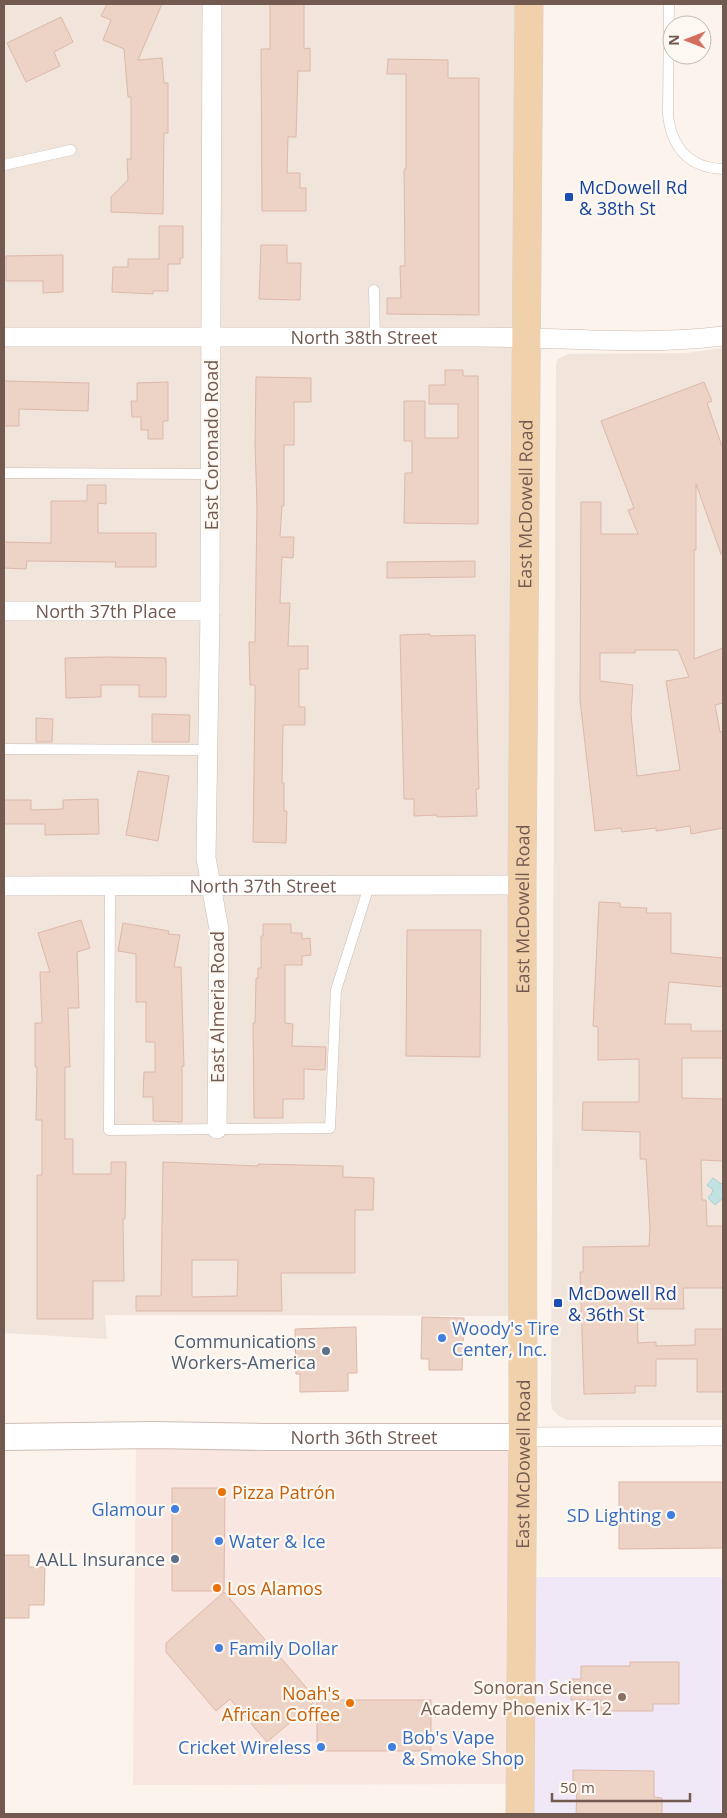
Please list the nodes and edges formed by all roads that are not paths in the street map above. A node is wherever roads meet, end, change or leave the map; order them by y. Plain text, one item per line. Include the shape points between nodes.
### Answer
1 (212, 4) edge
2 (529, 4) edge
3 (669, 4) edge
4 (71, 150) dead end
5 (4, 165) edge
6 (723, 169) edge
7 (374, 290) dead end
8 (723, 336) edge
9 (4, 337) edge
10 (375, 337) junction
11 (211, 338) junction
12 (528, 338) junction
13 (4, 473) edge
14 (210, 474) junction
15 (4, 611) edge
16 (210, 611) junction
17 (4, 750) edge
18 (208, 750) junction
19 (522, 885) junction
20 (4, 886) edge
21 (110, 886) junction
22 (211, 886) junction
23 (370, 886) junction
24 (217, 1128) junction
25 (723, 1436) edge
26 (4, 1437) edge
27 (523, 1437) junction
28 (520, 1814) edge

1 - 11 street, East Coronado Road
2 - 12 main road, East McDowell Road
3 - 6 lane via 670,128 685,155 711,169
4 - 5 lane
7 - 10 lane
8 - 12 street, North 38th Street via 695,340
9 - 11 street, North 38th Street
10 - 11 street, North 38th Street
10 - 12 street, North 38th Street
11 - 14 street, East Coronado Road
12 - 19 main road, East McDowell Road
13 - 14 lane
14 - 16 street, East Coronado Road
15 - 16 street, North 37th Place
16 - 18 street, East Coronado Road
17 - 18 lane
18 - 22 street, East Coronado Road via 206,858
19 - 23 street, North 37th Street
19 - 27 main road, East McDowell Road
20 - 21 street, North 37th Street
21 - 22 street, North 37th Street
21 - 24 lane via 109,1130
22 - 23 street, North 37th Street
22 - 24 street, East Almeria Road via 219,929
23 - 24 lane via 336,990 330,1128
25 - 27 street, North 36th Street
26 - 27 main road, North 36th Street
27 - 28 main road, East McDowell Road

